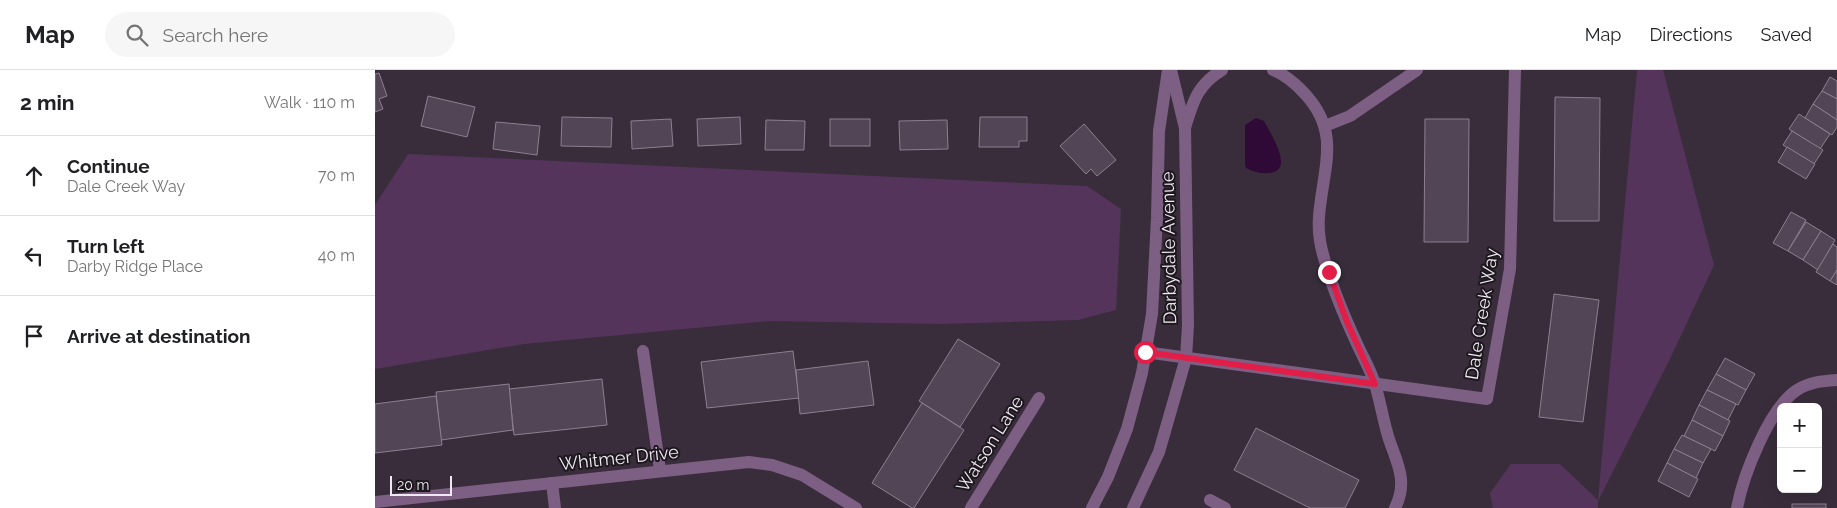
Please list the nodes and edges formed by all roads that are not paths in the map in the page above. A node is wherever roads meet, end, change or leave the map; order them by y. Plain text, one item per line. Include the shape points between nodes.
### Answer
1 (1170, 70) edge
2 (1222, 70) edge
3 (1273, 70) edge
4 (1417, 70) edge
5 (1515, 70) edge
6 (1325, 126) junction
7 (1185, 128) junction
8 (643, 351) dead end
9 (1145, 352) junction
10 (1187, 358) junction
11 (1837, 380) edge
12 (1375, 384) junction
13 (1039, 398) dead end
14 (660, 470) junction
15 (552, 483) junction
16 (1210, 500) dead end
17 (375, 502) edge
18 (555, 508) edge
19 (856, 508) edge
20 (971, 508) edge
21 (1092, 508) edge
22 (1133, 508) edge
23 (1225, 508) edge
24 (1395, 508) edge
25 (1737, 508) edge

1 - 7 street, Darbydale Avenue
1 - 9 street, Darbydale Avenue via 1159,131 1154,282
2 - 7 street via 1198,92
3 - 6 street via 1303,92
4 - 6 street via 1350,116
5 - 12 street, Dale Creek Way via 1510,269 1487,399
6 - 12 street via 1327,167 1319,218 1322,250 1347,322
7 - 10 street, Darbydale Avenue
8 - 14 street
9 - 10 street, Dale Creek Way
9 - 21 street, Darbydale Avenue via 1127,429
10 - 12 street, Dale Creek Way
10 - 22 street, Darbydale Avenue via 1159,452
11 - 25 street via 1805,386 1780,406 1745,478
12 - 24 street via 1400,472 1400,494
13 - 20 street, Watson Lane
14 - 15 street, Whitmer Drive
14 - 19 street, Whitmer Drive via 749,462 772,465 802,474
15 - 17 street, Whitmer Drive
15 - 18 street
16 - 23 street

